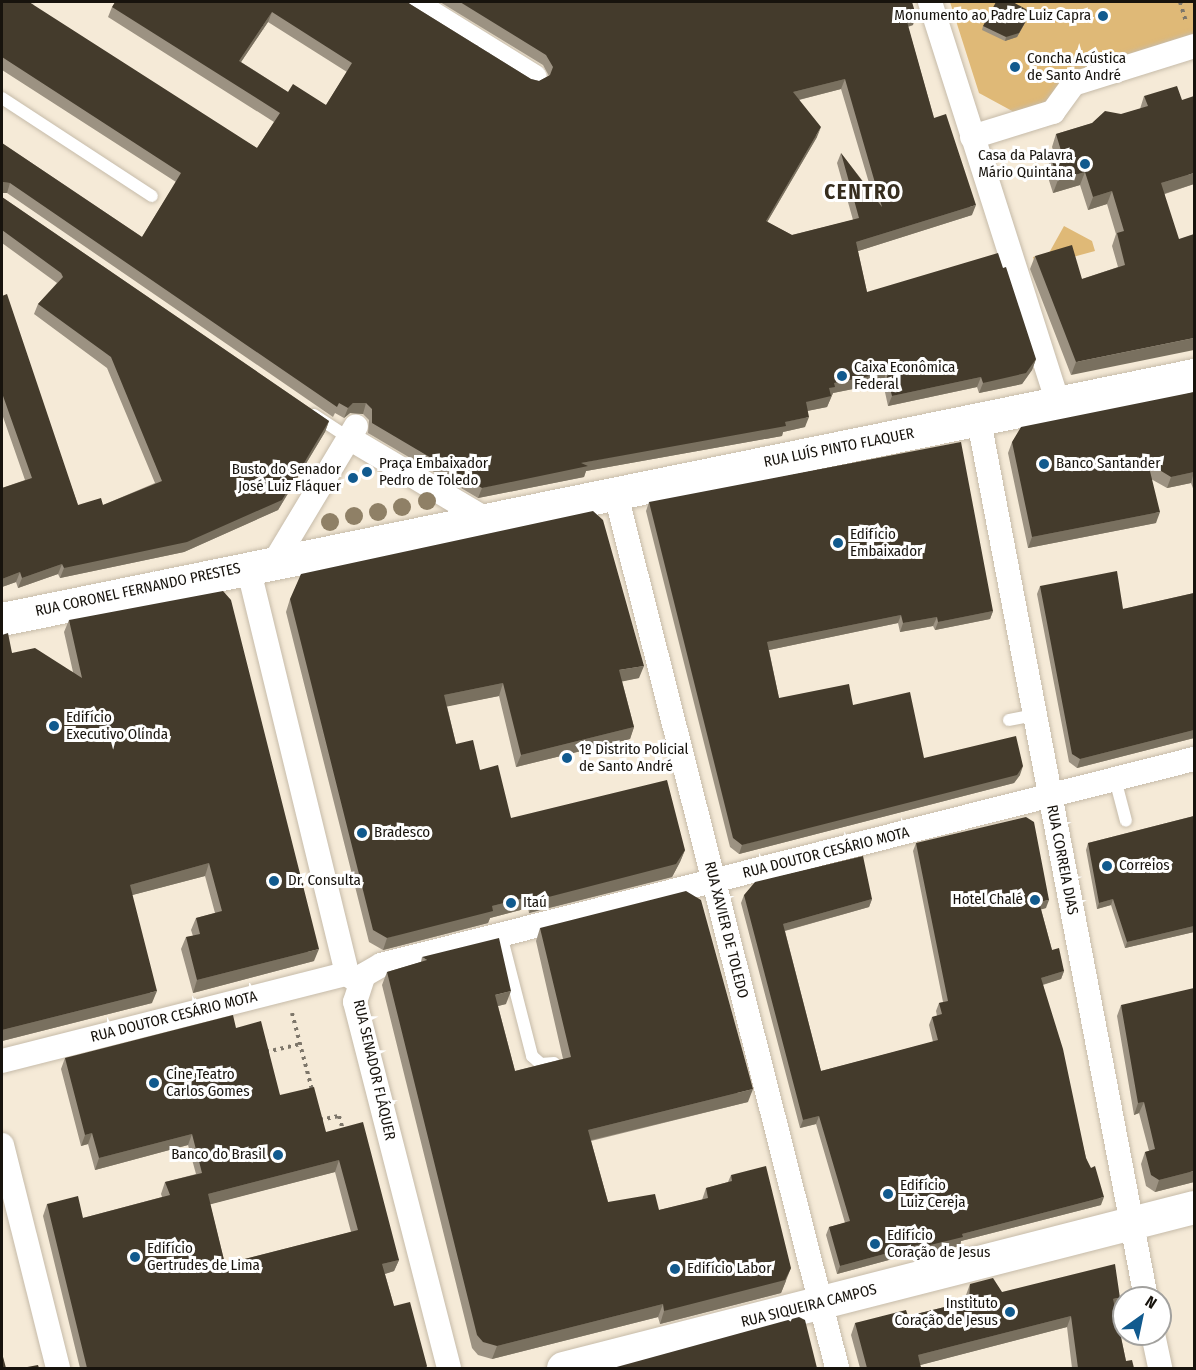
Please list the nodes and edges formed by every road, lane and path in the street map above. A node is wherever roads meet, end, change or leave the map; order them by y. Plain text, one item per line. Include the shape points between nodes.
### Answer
1 (414, 2) edge
2 (930, 2) edge
3 (1194, 46) edge
4 (535, 76) dead end
5 (2, 98) edge
6 (972, 137) junction
7 (152, 196) dead end
8 (1192, 382) edge
9 (1058, 404) junction
10 (300, 405) edge
11 (979, 421) junction
12 (352, 432) junction
13 (615, 491) junction
14 (484, 518) junction
15 (261, 564) junction
16 (2, 619) edge
17 (1035, 715) junction
18 (1009, 720) dead end
19 (1194, 759) edge
20 (1115, 780) junction
21 (1050, 796) junction
22 (1126, 821) dead end
23 (714, 881) junction
24 (501, 935) junction
25 (353, 978) junction
26 (286, 989) junction
27 (300, 1044) junction
28 (262, 1053) edge
29 (2, 1061) edge
30 (554, 1063) edge
31 (314, 1099) edge
32 (317, 1110) edge
33 (386, 1124) junction
34 (2, 1145) edge
35 (1194, 1207) edge
36 (1132, 1223) junction
37 (1144, 1286) edge
38 (820, 1303) junction
39 (1155, 1346) edge
40 (58, 1368) edge
41 (449, 1368) edge
42 (563, 1368) edge
43 (837, 1368) edge
44 (1160, 1368) edge

1 - 4 street
2 - 6 street
3 - 6 street via 1073,84 1053,112
5 - 7 lane
6 - 9 street
8 - 9 main road, RUA LUÍS PINTO FLAQUER
9 - 11 main road, RUA LUÍS PINTO FLAQUER
10 - 12 lane
11 - 13 main road, RUA LUÍS PINTO FLAQUER
11 - 17 street, RUA CORREIA DIAS
12 - 14 street
12 - 15 street
13 - 14 main road, RUA LUÍS PINTO FLAQUER
13 - 23 street, RUA XAVIER DE TOLEDO
14 - 15 main road
15 - 16 main road, RUA CORONEL FERNANDO PRESTES
15 - 25 street, RUA SENADOR FLÁQUER
17 - 18 lane
17 - 21 street, RUA CORREIA DIAS
19 - 20 street, RUA DOUTOR CESÁRIO MOTA
20 - 21 street, RUA DOUTOR CESÁRIO MOTA
20 - 22 lane
21 - 23 street, RUA DOUTOR CESÁRIO MOTA
21 - 36 street, RUA CORREIA DIAS
23 - 24 street, RUA DOUTOR CESÁRIO MOTA
23 - 38 street, RUA XAVIER DE TOLEDO
24 - 25 street, RUA DOUTOR CESÁRIO MOTA via 381,965
24 - 30 lane via 532,1056 541,1064
25 - 26 street, RUA DOUTOR CESÁRIO MOTA
25 - 33 street, RUA SENADOR FLÁQUER via 355,1002
26 - 27 path
26 - 29 street, RUA DOUTOR CESÁRIO MOTA
27 - 28 path
27 - 31 path
32 - 33 path via 320,1121 339,1116 344,1134
33 - 41 street, RUA SENADOR FLÁQUER
34 - 40 street
35 - 36 main road, RUA SIQUEIRA CAMPOS
36 - 37 street, RUA CORREIA DIAS
36 - 38 main road, RUA SIQUEIRA CAMPOS
38 - 42 main road, RUA SIQUEIRA CAMPOS
38 - 43 street, RUA XAVIER DE TOLEDO
39 - 44 street

